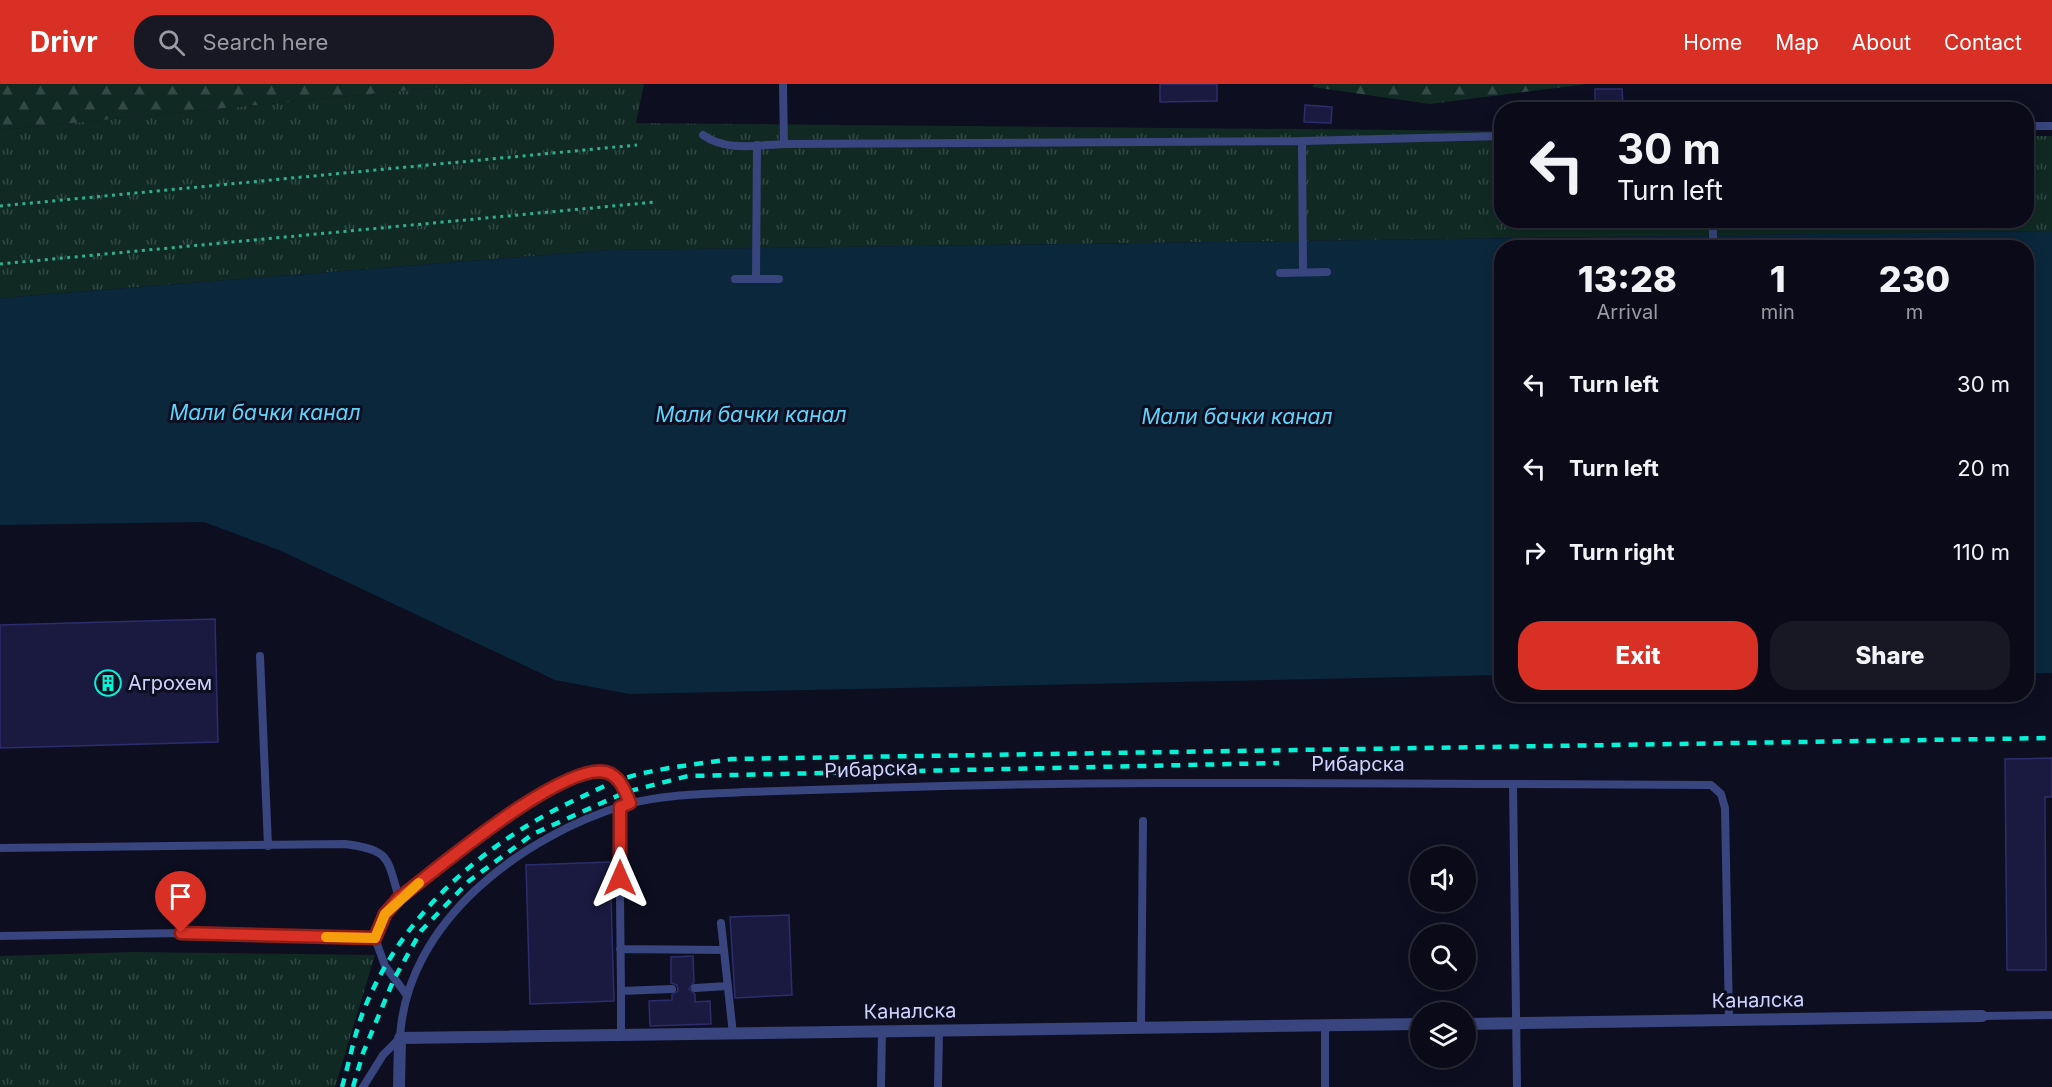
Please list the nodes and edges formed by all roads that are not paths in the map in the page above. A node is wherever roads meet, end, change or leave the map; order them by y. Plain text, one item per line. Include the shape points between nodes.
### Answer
1 (783, 84) edge
2 (2034, 126) edge
3 (2052, 126) edge
4 (703, 135) dead end
5 (1494, 136) edge
6 (1302, 141) junction
7 (784, 144) junction
8 (757, 145) junction
9 (1303, 272) junction
10 (1327, 272) dead end
11 (1280, 273) dead end
12 (735, 279) dead end
13 (756, 279) junction
14 (779, 279) dead end
15 (260, 656) dead end
16 (1513, 784) junction
17 (630, 803) junction
18 (620, 807) junction
19 (1143, 821) dead end
20 (268, 846) junction
21 (0, 848) edge
22 (399, 898) junction
23 (721, 923) dead end
24 (0, 936) edge
25 (375, 938) junction
26 (621, 950) junction
27 (724, 950) junction
28 (728, 986) junction
29 (694, 988) dead end
30 (672, 989) dead end
31 (621, 991) junction
32 (406, 994) junction
33 (1982, 1016) joint
34 (2052, 1016) edge
35 (1729, 1020) junction
36 (1515, 1023) junction
37 (1410, 1024) edge
38 (1476, 1024) edge
39 (1325, 1026) junction
40 (1141, 1028) junction
41 (939, 1030) junction
42 (882, 1031) junction
43 (733, 1034) junction
44 (621, 1035) junction
45 (400, 1038) junction
46 (363, 1087) edge
47 (399, 1087) edge
48 (880, 1087) edge
49 (938, 1087) edge
50 (1325, 1087) edge
51 (1517, 1087) edge

1 - 7 lane
2 - 3 lane
4 - 8 lane via 732,147
5 - 6 lane
6 - 7 lane
6 - 9 lane
7 - 8 lane
8 - 13 lane
9 - 10 lane
9 - 11 lane
12 - 13 lane
13 - 14 lane
15 - 20 lane
16 - 17 lane, Рибарска via 1047,782 698,794
16 - 35 lane, Рибарска via 1711,785 1721,794 1725,808
16 - 36 lane
17 - 18 lane, Рибарска
17 - 22 lane via 619,780 605,772 579,777 519,807
18 - 26 lane
18 - 32 lane, Рибарска via 570,827 507,863 432,940
19 - 40 lane
20 - 21 lane
20 - 22 lane via 371,847 388,862
22 - 25 lane via 385,914
23 - 27 lane
24 - 25 lane via 181,933
25 - 32 lane via 385,966
26 - 27 lane
26 - 31 lane
27 - 28 lane
28 - 29 lane
28 - 43 lane
30 - 31 lane
31 - 44 lane
32 - 45 lane, Рибарска
33 - 34 lane, Каналска
33 - 35 street, Каналска
35 - 36 street, Каналска
36 - 38 street, Каналска
36 - 51 lane
37 - 39 street, Каналска
39 - 40 street, Каналска
39 - 50 lane
40 - 41 street, Каналска
41 - 42 street, Каналска
41 - 49 lane
42 - 43 street, Каналска
42 - 48 lane
43 - 44 street, Каналска
44 - 45 street, Каналска
45 - 46 lane via 383,1055
45 - 47 street, Рибарска

